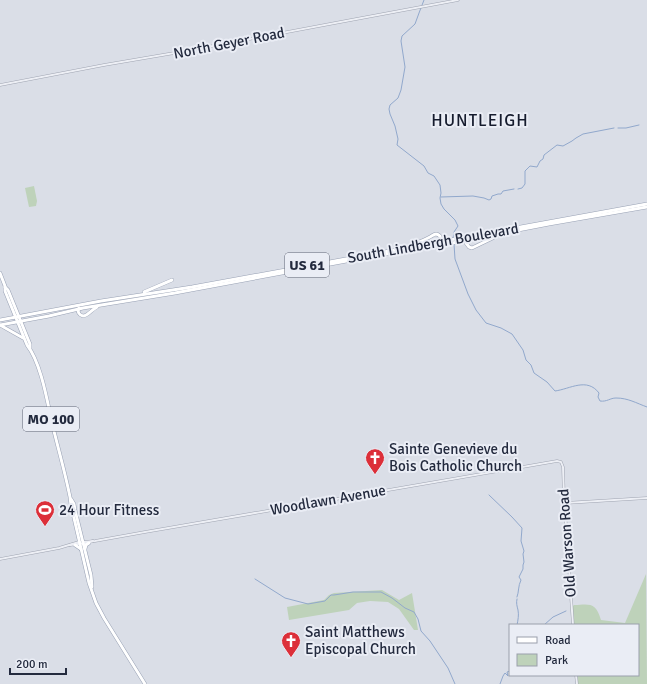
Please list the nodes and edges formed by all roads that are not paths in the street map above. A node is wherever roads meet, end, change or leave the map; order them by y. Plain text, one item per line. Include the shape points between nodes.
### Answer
1 (458, 0) edge
2 (0, 85) edge
3 (647, 204) edge
4 (647, 207) edge
5 (502, 234) junction
6 (470, 236) junction
7 (458, 240) junction
8 (466, 241) junction
9 (440, 242) junction
10 (449, 242) junction
11 (437, 246) junction
12 (403, 248) junction
13 (0, 273) edge
14 (172, 280) dead end
15 (136, 295) junction
16 (125, 299) junction
17 (101, 305) junction
18 (82, 307) junction
19 (78, 309) junction
20 (85, 316) junction
21 (17, 317) junction
22 (0, 320) edge
23 (19, 321) junction
24 (0, 325) edge
25 (25, 340) junction
26 (30, 350) junction
27 (560, 462) joint
28 (647, 498) edge
29 (565, 503) junction
30 (80, 536) junction
31 (88, 542) junction
32 (81, 543) junction
33 (74, 544) junction
34 (83, 550) junction
35 (0, 558) edge
36 (573, 624) edge
37 (144, 684) edge

1 - 2 street, North Geyer Road
3 - 6 main road, South Lindbergh Boulevard / US 61
4 - 5 main road, South Lindbergh Boulevard / US 61
5 - 8 main road, South Lindbergh Boulevard / US 61
5 - 8 main road via 472,248 467,246
6 - 7 main road, South Lindbergh Boulevard / US 61
6 - 8 main road
7 - 8 main road, South Lindbergh Boulevard / US 61
7 - 10 main road, South Lindbergh Boulevard / US 61
9 - 10 main road, South Lindbergh Boulevard / US 61
9 - 11 main road
9 - 12 main road, South Lindbergh Boulevard / US 61
9 - 12 main road via 440,236 435,234
10 - 11 main road, South Lindbergh Boulevard / US 61
11 - 16 main road, South Lindbergh Boulevard / US 61 via 175,293
12 - 15 main road, South Lindbergh Boulevard / US 61
13 - 21 main road, MO 100
14 - 15 main road
15 - 16 main road, South Lindbergh Boulevard / US 61
16 - 17 main road, US 61
16 - 18 main road, US 61
17 - 18 main road, US 61
17 - 20 main road
18 - 19 main road, US 61
18 - 20 main road
18 - 21 main road, US 61
19 - 20 main road via 79,314
19 - 23 main road, US 61
21 - 22 main road, US 61
21 - 23 main road, MO 100
23 - 24 main road, US 61
23 - 25 main road, MO 100
23 - 26 main road, MO 100 via 30,344
24 - 25 main road
25 - 26 main road, MO 100
26 - 30 main road, MO 100 via 42,381
27 - 29 street, Old Warson Road via 563,467
27 - 31 street, Woodlawn Avenue via 551,461
28 - 29 street
29 - 36 street, Old Warson Road
30 - 31 main road
30 - 32 main road, MO 100
30 - 33 main road
31 - 32 street, Woodlawn Avenue
31 - 34 main road
32 - 33 street, Woodlawn Avenue
32 - 34 main road, MO 100
33 - 34 main road
33 - 35 street, Woodlawn Avenue
34 - 37 main road, MO 100 via 92,590 101,614

